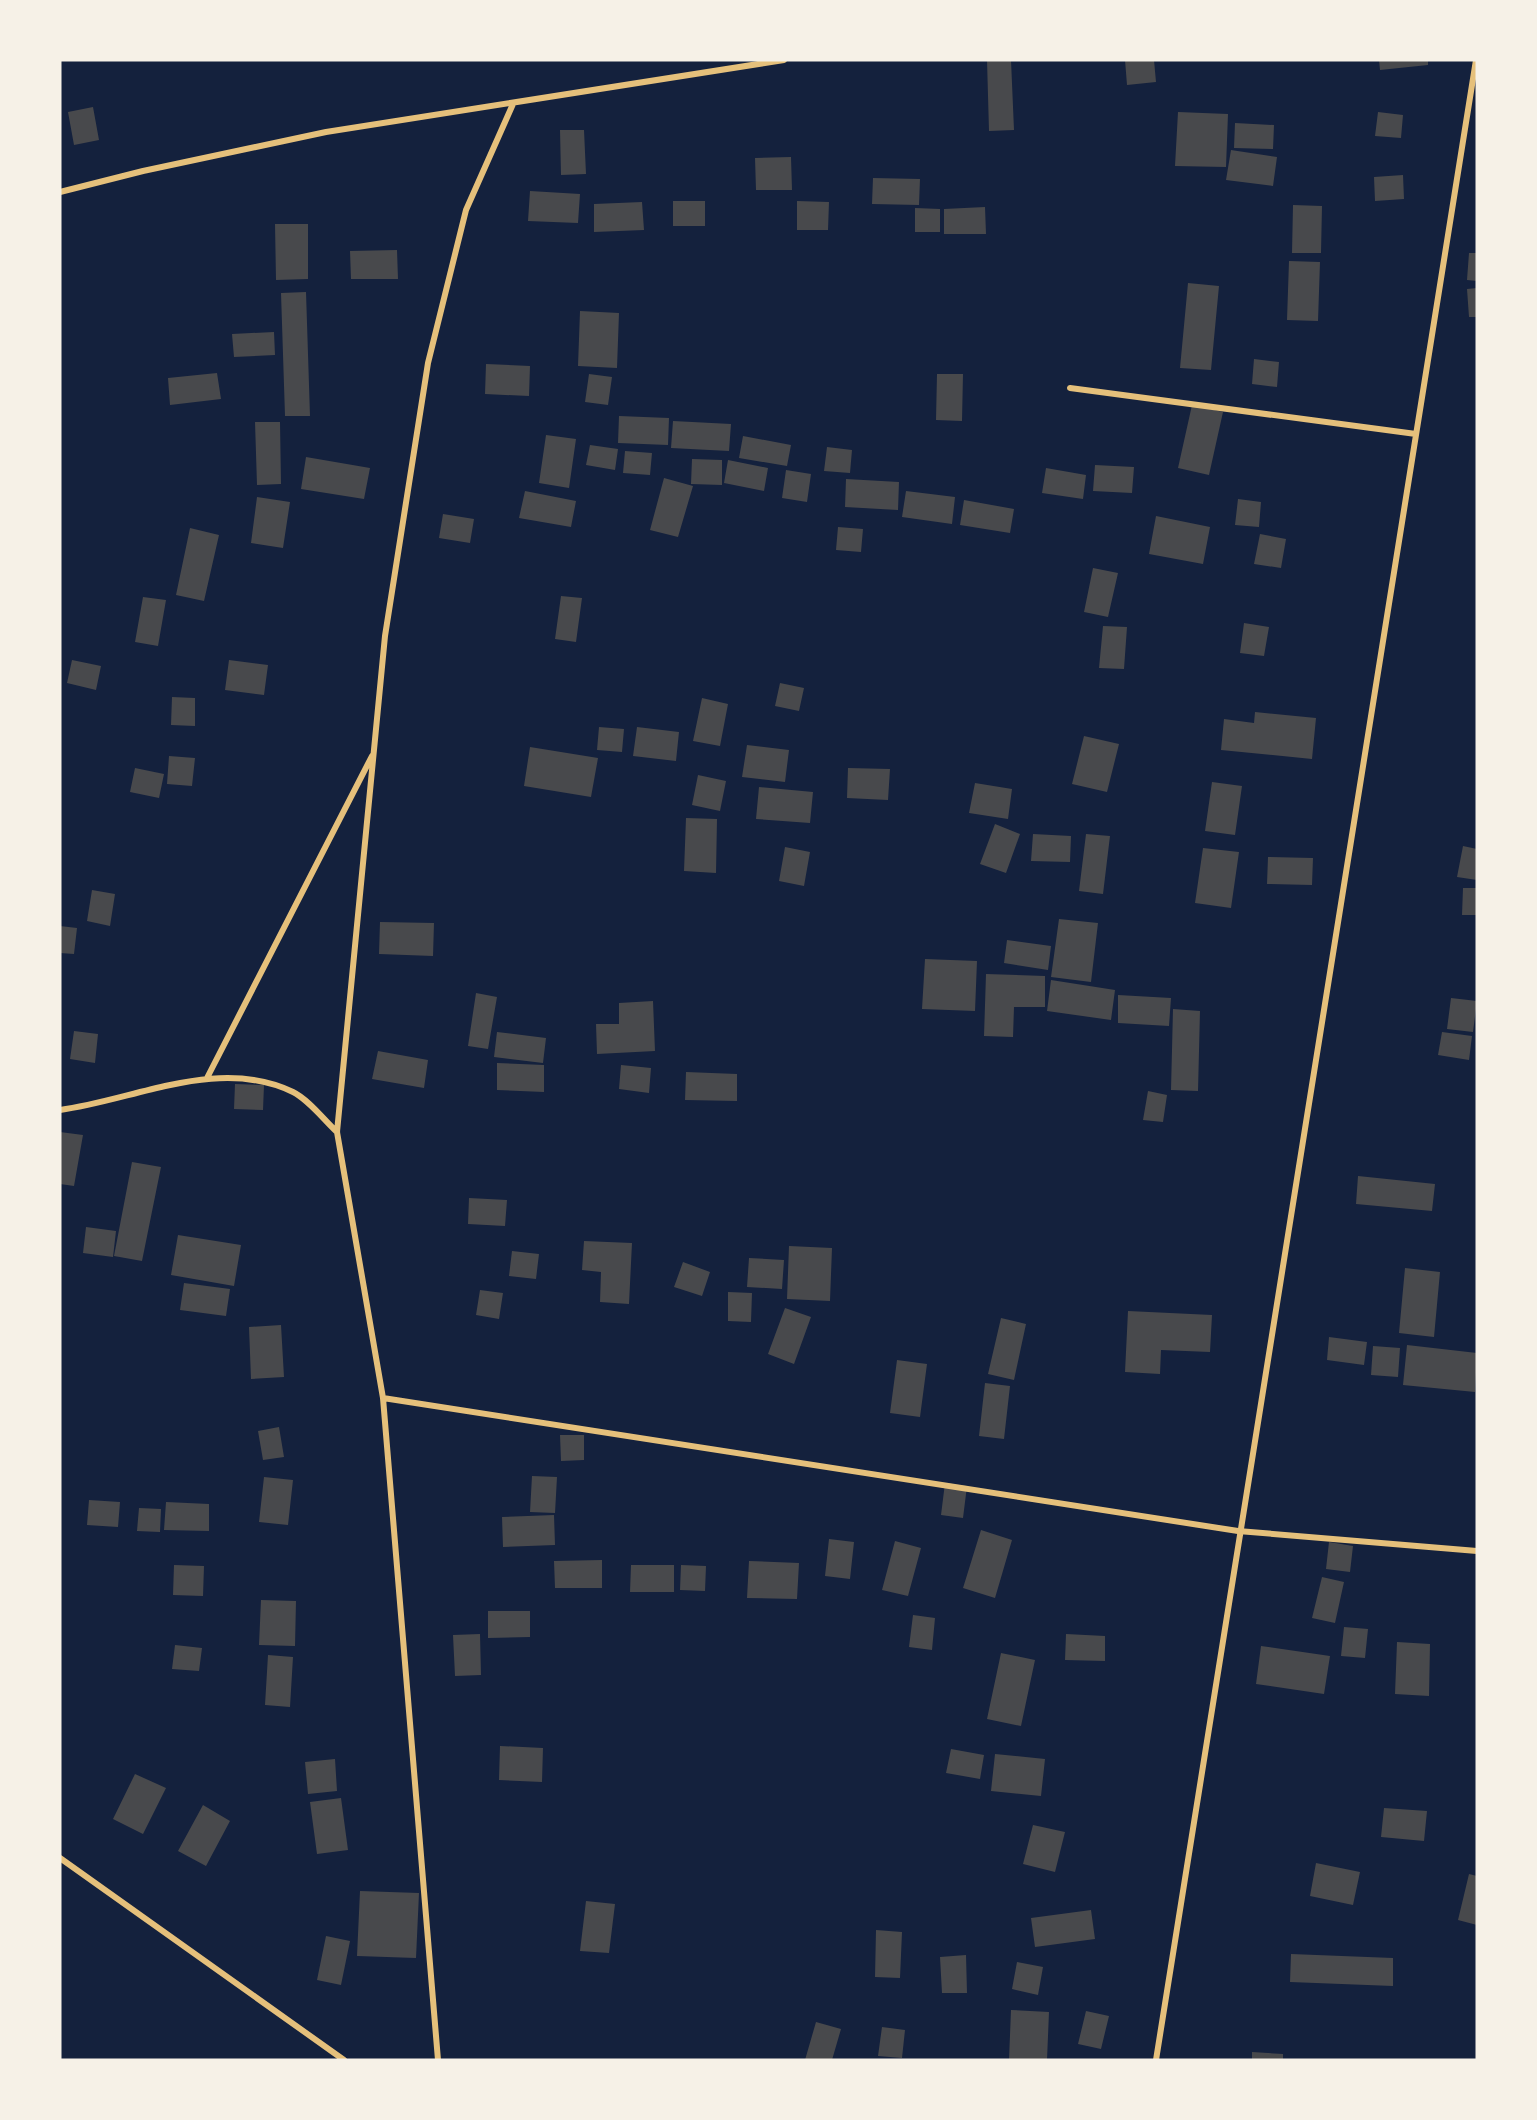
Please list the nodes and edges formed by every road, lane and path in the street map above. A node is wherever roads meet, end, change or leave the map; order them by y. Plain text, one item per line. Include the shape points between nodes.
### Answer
1 (784, 60) edge
2 (1476, 60) edge
3 (513, 104) junction
4 (60, 192) edge
5 (1070, 388) dead end
6 (1416, 434) junction
7 (374, 753) junction
8 (207, 1078) junction
9 (60, 1110) edge
10 (338, 1132) junction
11 (383, 1398) junction
12 (1238, 1531) junction
13 (1477, 1551) edge
14 (60, 1858) edge
15 (344, 2060) edge
16 (438, 2060) edge
17 (1155, 2060) edge

1 - 3 street
2 - 6 street
3 - 4 street via 326,132
3 - 7 street via 466,210 428,363 385,636
5 - 6 street
6 - 12 street
7 - 8 street
7 - 10 street
8 - 9 street
8 - 10 street via 258,1082 294,1093
10 - 11 street
11 - 12 street
11 - 16 street
12 - 13 street
12 - 17 street
14 - 15 street

